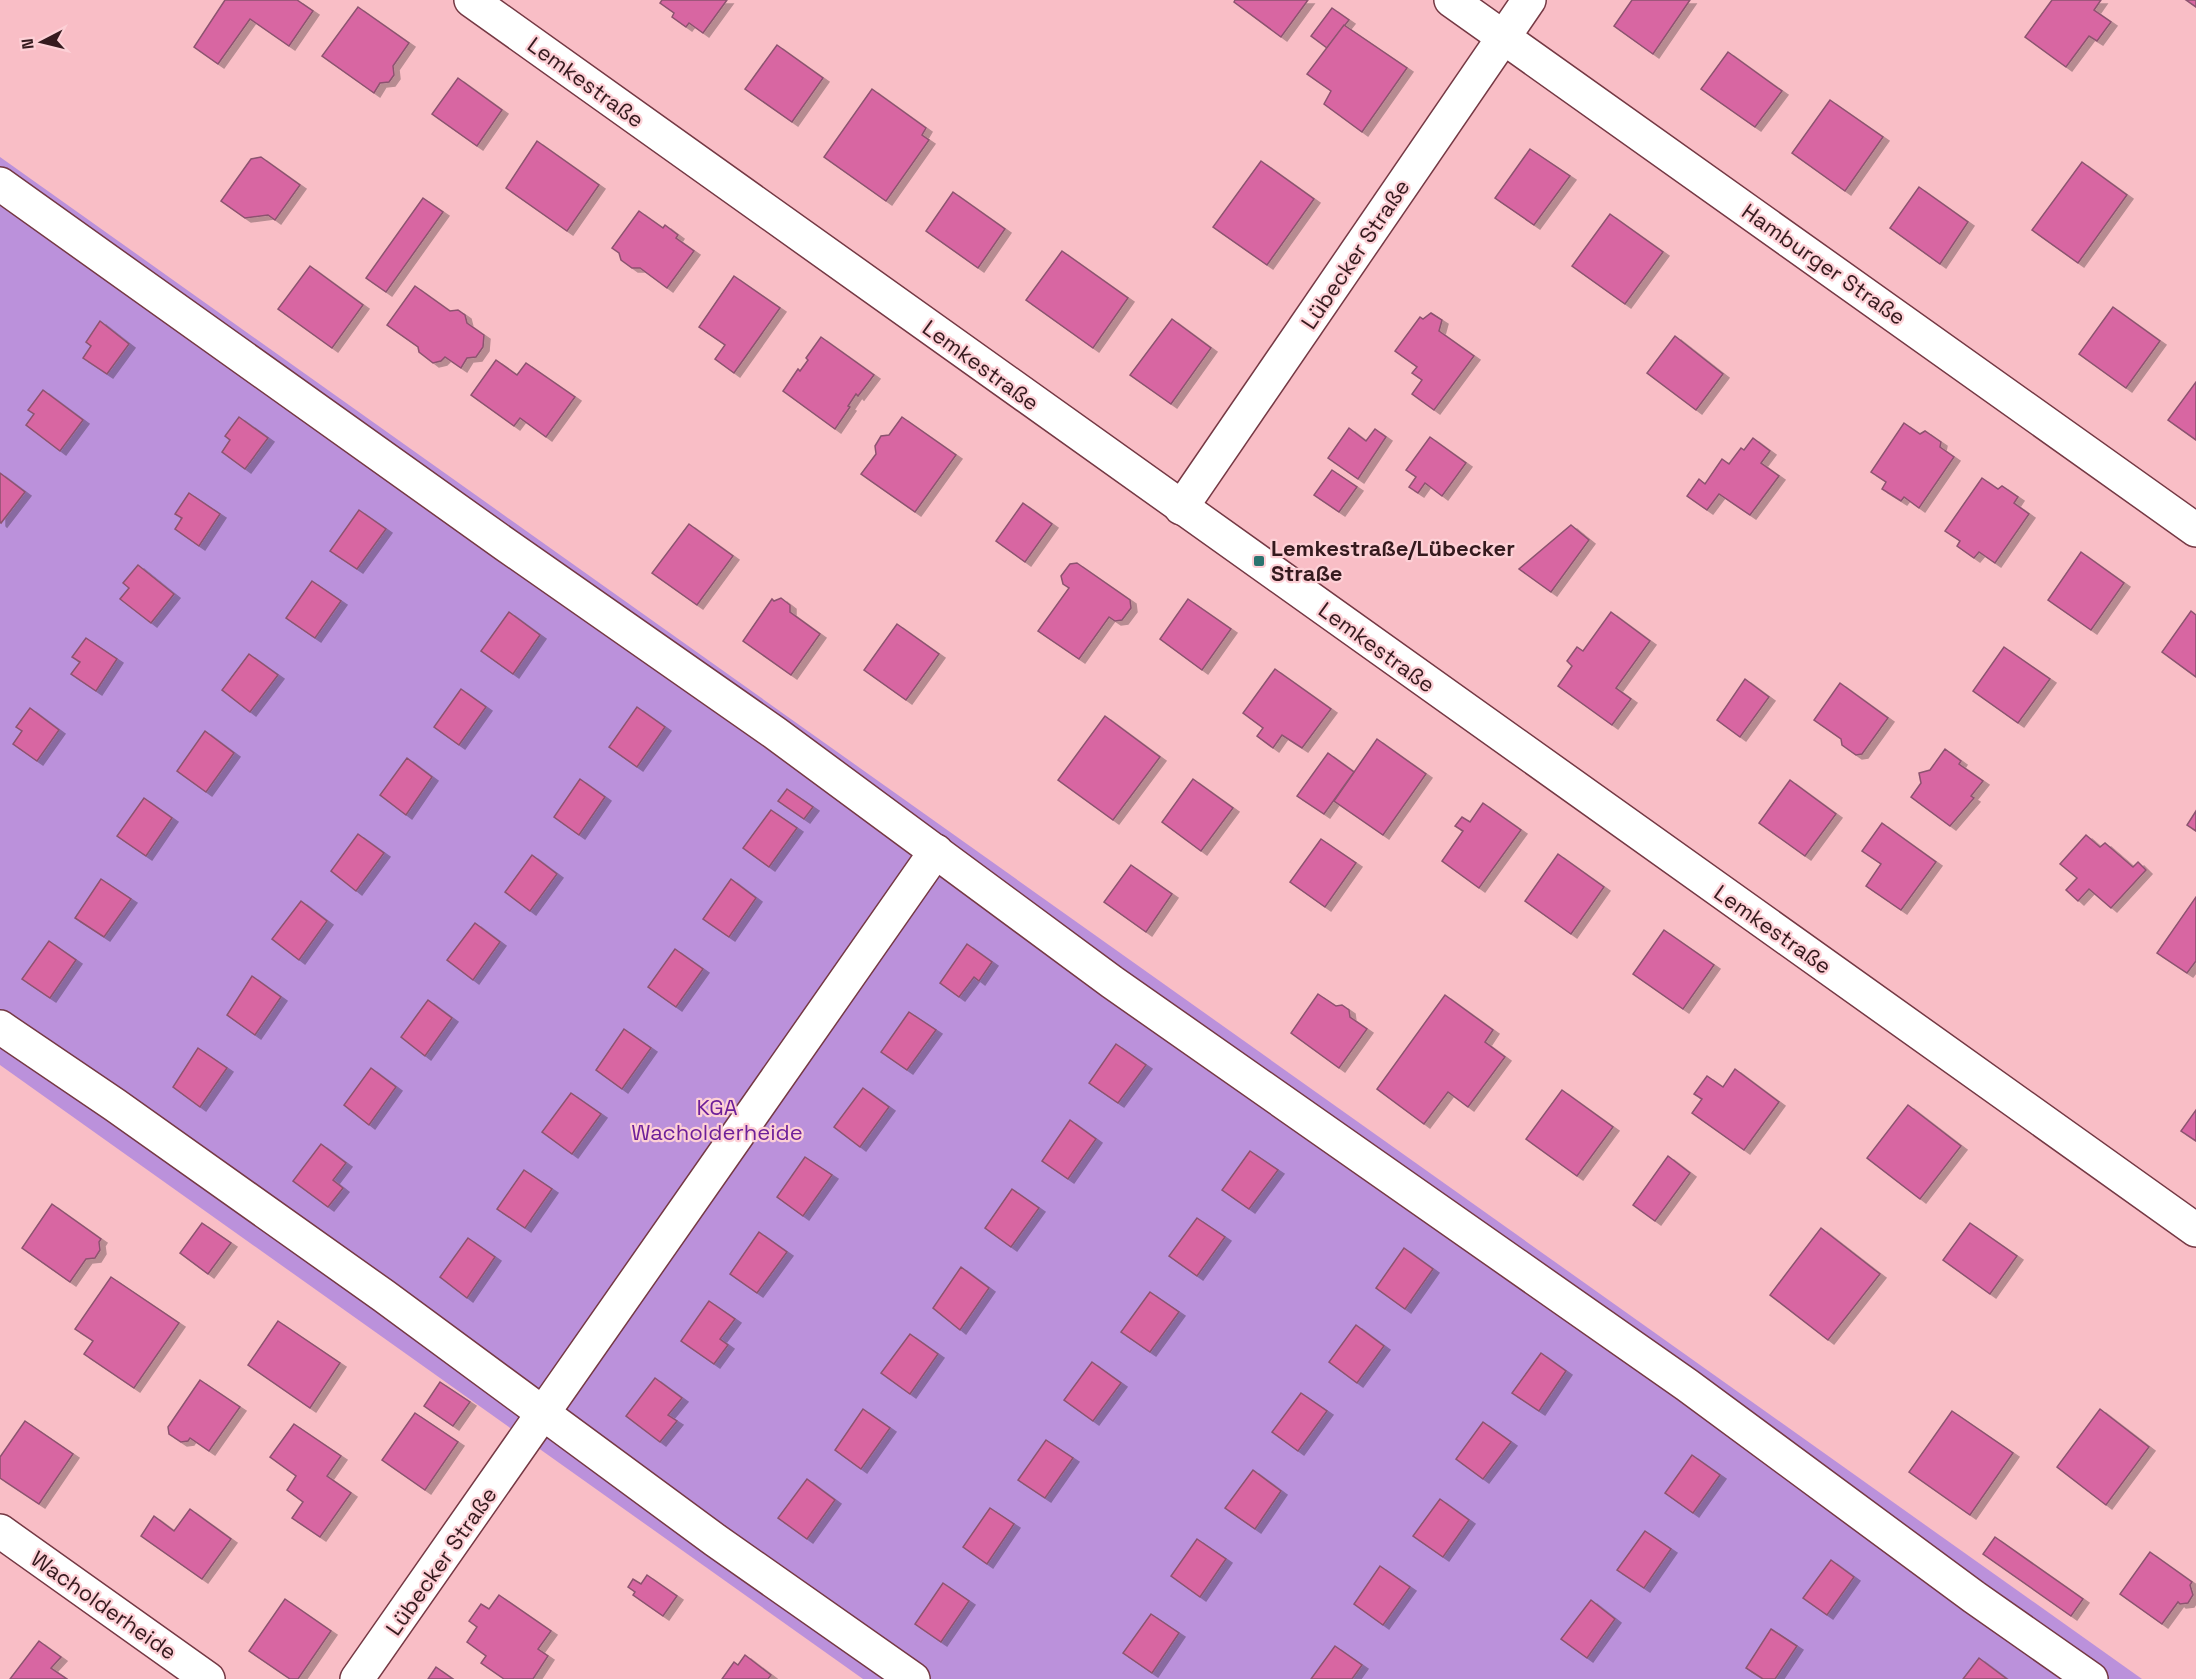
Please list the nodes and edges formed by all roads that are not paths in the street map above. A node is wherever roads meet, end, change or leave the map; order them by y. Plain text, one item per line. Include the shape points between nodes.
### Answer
1 (471, 0) edge
2 (1451, 0) edge
3 (1529, 0) edge
4 (1503, 38) junction
5 (0, 184) edge
6 (1181, 508) junction
7 (2196, 530) edge
8 (936, 851) junction
9 (0, 1027) edge
10 (2196, 1230) edge
11 (544, 1414) junction
12 (0, 1532) edge
13 (208, 1679) edge
14 (357, 1679) edge
15 (913, 1679) edge
16 (2091, 1679) edge

1 - 6 street, Lemkestraße
2 - 4 street, Hamburger Straße
3 - 4 street, Lübecker Straße
4 - 6 street, Lübecker Straße
4 - 7 street, Hamburger Straße
5 - 8 street
6 - 10 street, Lemkestraße
8 - 11 street, Lübecker Straße
8 - 16 street via 1112,982 1687,1385
9 - 11 street via 384,1296
11 - 14 street, Lübecker Straße
11 - 15 street
12 - 13 street, Wacholderheide

